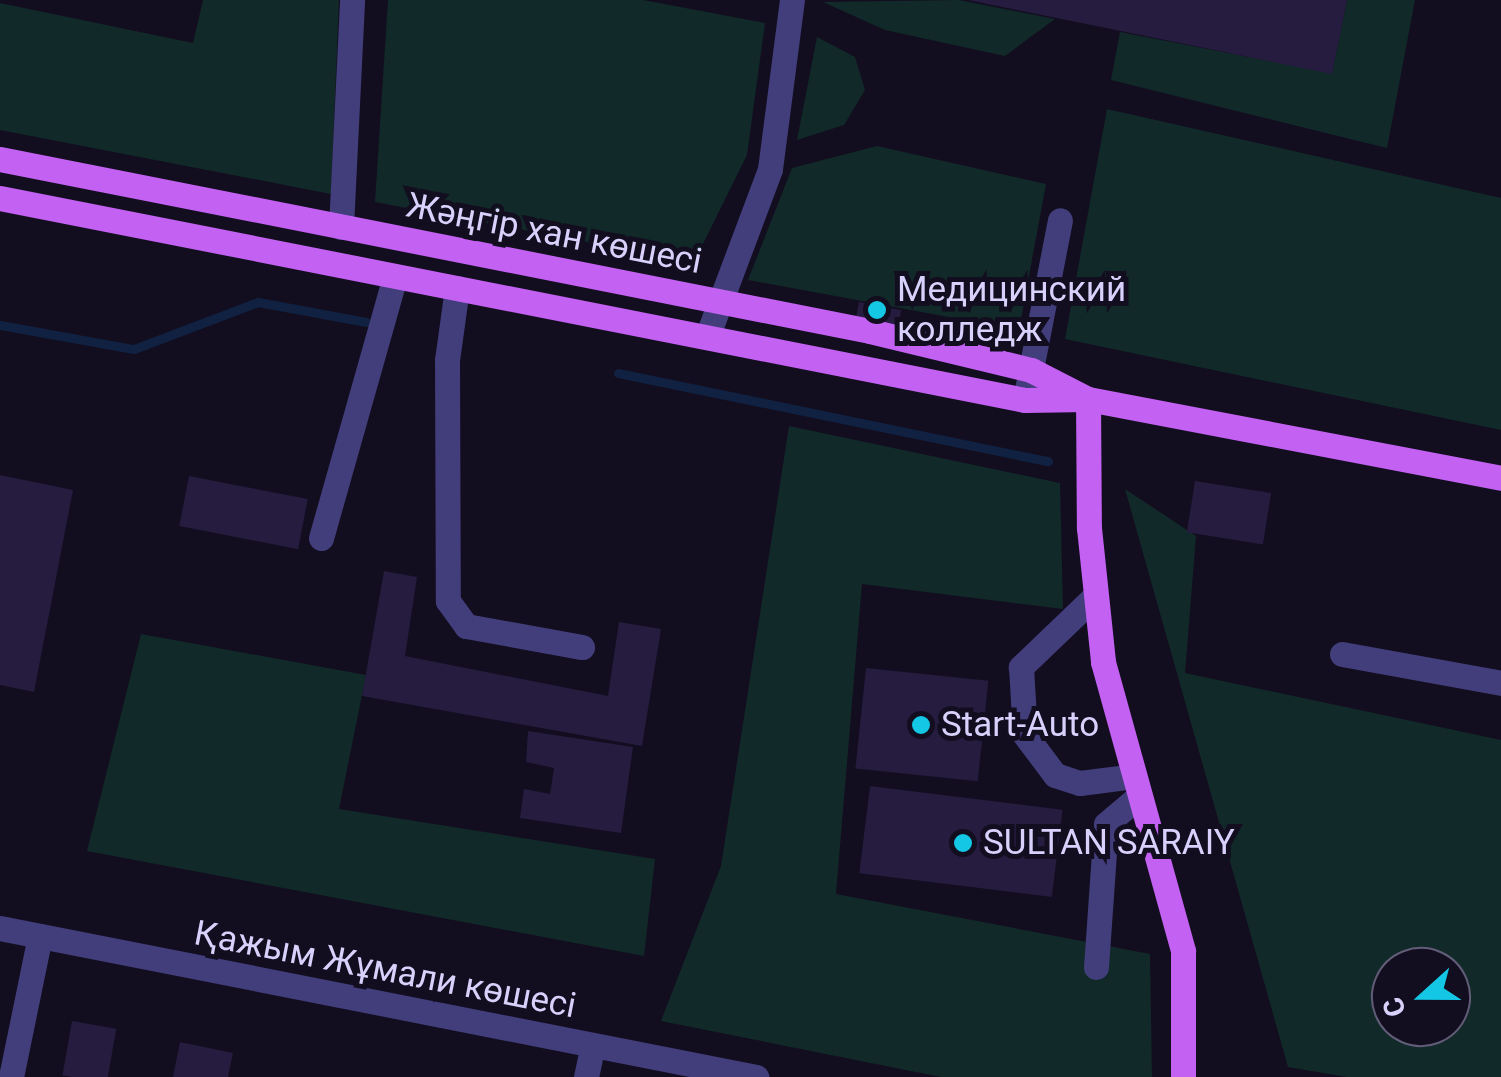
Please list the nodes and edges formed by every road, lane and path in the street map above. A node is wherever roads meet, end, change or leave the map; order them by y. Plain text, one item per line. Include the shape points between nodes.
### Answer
1 (352, 0) edge
2 (792, 0) edge
3 (0, 159) edge
4 (0, 198) edge
5 (1060, 220) dead end
6 (341, 227) junction
7 (395, 276) junction
8 (456, 288) junction
9 (714, 301) junction
10 (706, 337) junction
11 (1031, 370) junction
12 (1088, 399) junction
13 (1025, 400) junction
14 (1501, 478) edge
15 (322, 538) dead end
16 (1096, 596) junction
17 (582, 647) dead end
18 (1342, 654) dead end
19 (1501, 683) edge
20 (1136, 786) junction
21 (0, 928) edge
22 (40, 936) junction
23 (1096, 967) dead end
24 (592, 1048) junction
25 (11, 1077) edge
26 (586, 1077) edge
27 (756, 1077) edge
28 (1183, 1077) edge

1 - 6 street
2 - 9 street via 770,170
3 - 6 main road, Жәңгір хан көшесі
4 - 7 main road, Жәңгір хан көшесі
5 - 11 street
6 - 9 main road, Жәңгір хан көшесі
7 - 8 main road, Жәңгір хан көшесі
7 - 15 street
8 - 10 main road, Жәңгір хан көшесі
8 - 17 street via 447,360 448,601 466,626
9 - 10 street
9 - 11 main road, Жәңгір хан көшесі
10 - 13 main road, Жәңгір хан көшесі
11 - 12 main road, Жәңгір хан көшесі
11 - 13 street
12 - 13 main road, Жәңгір хан көшесі
12 - 14 main road, Жәңгір хан көшесі
12 - 16 main road
16 - 20 main road
16 - 20 street via 1021,667 1025,734 1055,774 1080,783
18 - 19 street
20 - 23 street via 1106,824
20 - 28 main road via 1183,951
21 - 22 street, Қажым Жұмали көшесі
22 - 24 street, Қажым Жұмали көшесі
22 - 25 street
24 - 26 street
24 - 27 street, Қажым Жұмали көшесі

